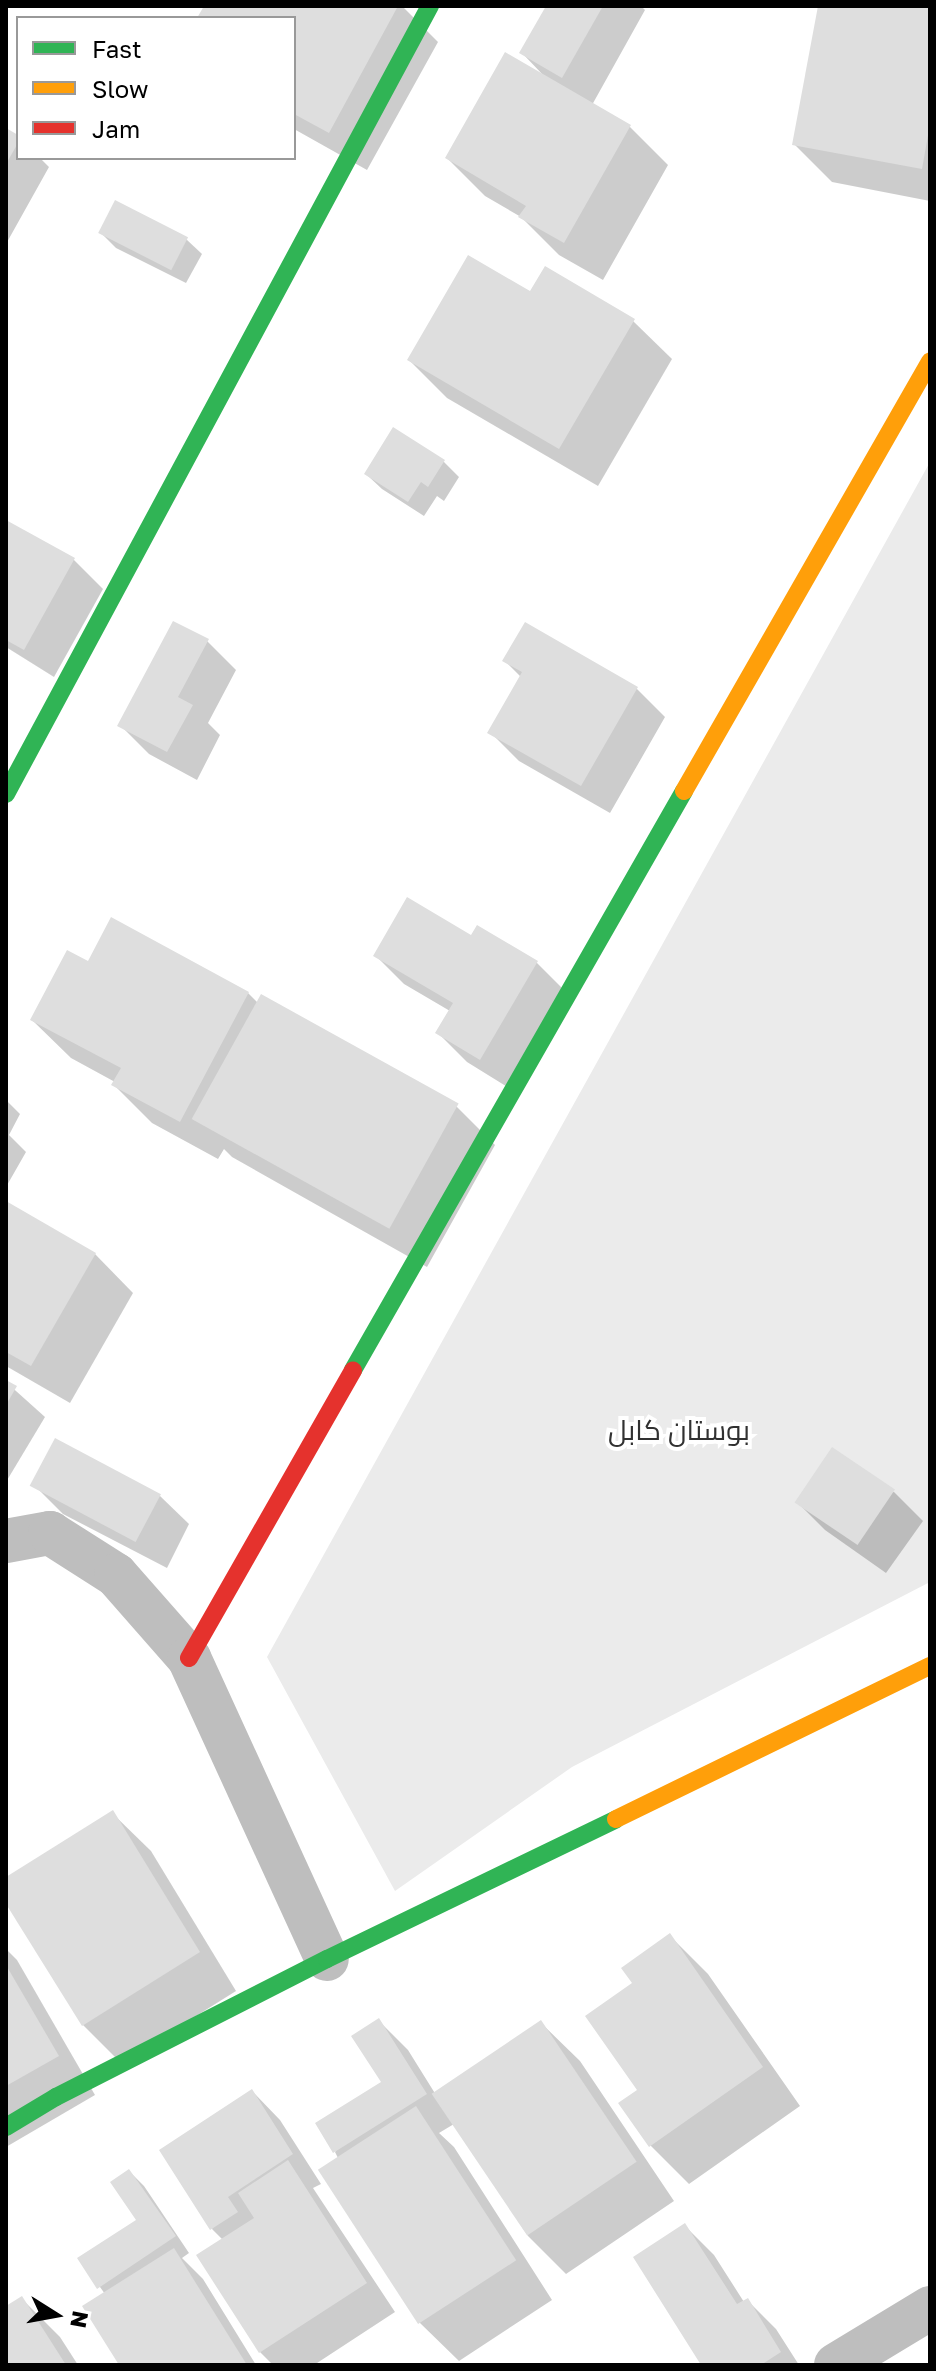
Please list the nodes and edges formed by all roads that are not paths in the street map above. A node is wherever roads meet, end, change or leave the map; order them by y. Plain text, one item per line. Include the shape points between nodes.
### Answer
1 (430, 6) edge
2 (930, 361) edge
3 (6, 794) edge
4 (6, 1541) edge
5 (189, 1658) junction
6 (930, 1666) edge
7 (327, 1959) junction
8 (6, 2127) edge
9 (930, 2308) edge
10 (836, 2365) edge

1 - 3 street
2 - 5 street
4 - 5 street via 50,1533 77,1550 116,1575
5 - 7 street
6 - 7 street
7 - 8 street
9 - 10 street

